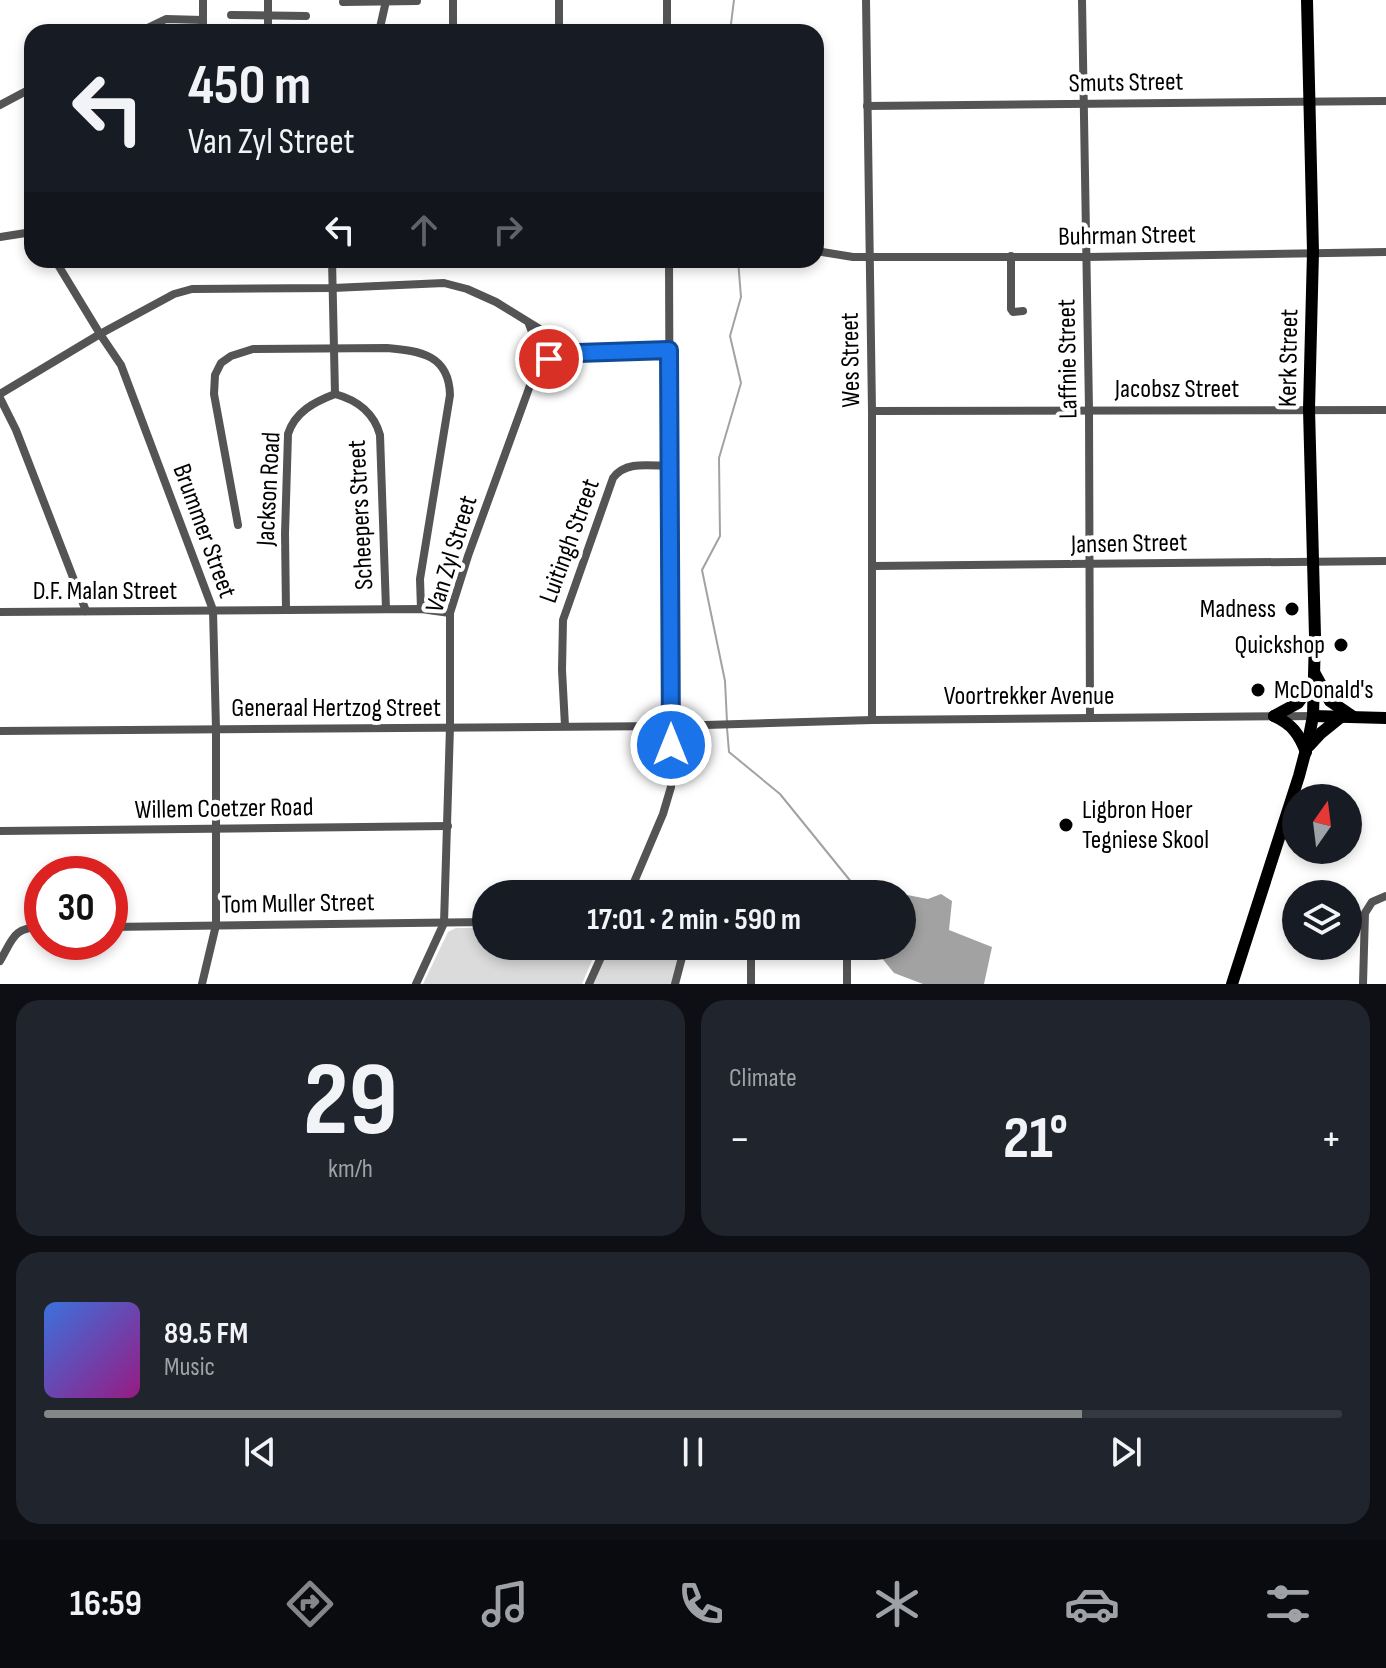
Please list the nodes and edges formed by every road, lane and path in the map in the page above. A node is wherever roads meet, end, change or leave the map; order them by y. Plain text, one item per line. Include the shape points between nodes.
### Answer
1 (203, 0) edge
2 (268, 0) edge
3 (453, 0) edge
4 (559, 0) edge
5 (667, 0) edge
6 (866, 0) edge
7 (1082, 0) edge
8 (1307, 0) edge
9 (386, 1) edge
10 (417, 1) edge
11 (343, 2) edge
12 (231, 15) dead end
13 (267, 15) junction
14 (306, 16) dead end
15 (203, 20) junction
16 (156, 24) edge
17 (203, 24) edge
18 (268, 24) edge
19 (381, 24) edge
20 (453, 24) edge
21 (559, 24) edge
22 (667, 24) edge
23 (24, 92) edge
24 (1386, 101) edge
25 (1308, 102) junction
26 (1084, 104) junction
27 (0, 105) edge
28 (867, 106) junction
29 (24, 233) edge
30 (0, 237) edge
31 (824, 252) edge
32 (1313, 252) junction
33 (1386, 252) edge
34 (868, 256) junction
35 (1011, 256) junction
36 (1087, 257) junction
37 (60, 268) edge
38 (332, 268) edge
39 (669, 268) edge
40 (333, 288) junction
41 (1023, 311) dead end
42 (529, 323) junction
43 (100, 334) junction
44 (334, 349) junction
45 (669, 350) junction
46 (578, 353) junction
47 (536, 369) junction
48 (335, 394) junction
49 (0, 396) edge
50 (1089, 409) junction
51 (1309, 409) junction
52 (1386, 410) edge
53 (872, 411) junction
54 (670, 466) junction
55 (238, 525) dead end
56 (1386, 561) edge
57 (1314, 562) junction
58 (1091, 565) junction
59 (873, 566) junction
60 (386, 609) junction
61 (421, 609) junction
62 (213, 610) junction
63 (286, 610) junction
64 (86, 611) junction
65 (0, 612) edge
66 (450, 613) junction
67 (1314, 676) junction
68 (1274, 716) junction
69 (1313, 716) junction
70 (1348, 716) junction
71 (1090, 718) junction
72 (1386, 718) edge
73 (872, 720) junction
74 (565, 726) junction
75 (672, 726) junction
76 (450, 727) junction
77 (216, 729) junction
78 (0, 731) edge
79 (1306, 750) junction
80 (448, 826) junction
81 (215, 829) junction
82 (0, 831) edge
83 (635, 880) edge
84 (1386, 896) edge
85 (472, 922) edge
86 (444, 923) junction
87 (216, 925) junction
88 (128, 927) edge
89 (24, 929) edge
90 (600, 960) edge
91 (681, 960) edge
92 (751, 960) edge
93 (847, 960) edge
94 (0, 961) edge
95 (202, 984) edge
96 (416, 984) edge
97 (589, 984) edge
98 (675, 984) edge
99 (751, 984) edge
100 (847, 984) edge
101 (1232, 984) edge
102 (1363, 984) edge

1 - 15 street
2 - 13 street
3 - 20 street
4 - 21 street
5 - 22 street
6 - 28 street, Wes Street
7 - 26 street, Laffnie Street
8 - 25 highway, Kerk Street
9 - 10 street
9 - 11 street
9 - 19 street
12 - 13 street
13 - 14 street
13 - 18 street
15 - 16 street via 166,19
15 - 17 street
23 - 27 street
24 - 25 street, Smuts Street
25 - 26 street, Smuts Street
25 - 32 highway, Kerk Street
26 - 28 street, Smuts Street
26 - 36 street, Laffnie Street
28 - 34 street, Wes Street
29 - 30 street
31 - 34 street, Buhrman Street
32 - 33 street, Buhrman Street
32 - 36 street, Buhrman Street
32 - 51 highway, Kerk Street
34 - 35 street, Buhrman Street
34 - 53 street, Wes Street
35 - 36 street, Buhrman Street
35 - 41 street via 1011,309
36 - 50 street, Laffnie Street
37 - 43 street, Brummer Street
38 - 40 street
39 - 45 street
40 - 42 street via 444,283 479,293
40 - 43 street via 183,290
40 - 44 street
42 - 46 street
42 - 47 street via 537,345
43 - 49 street
43 - 62 street, Brummer Street via 127,378
44 - 48 street
44 - 55 street via 253,349 231,356 216,370 216,406
44 - 61 street via 406,350 432,357 447,374 450,395 421,575
45 - 46 street
45 - 54 street
46 - 47 street via 555,356
47 - 66 street, Van Zyl Street
48 - 60 street, Scheepers Street via 367,411 380,435
48 - 63 street, Jackson Road via 301,412 288,434
49 - 64 street
50 - 51 street, Jacobsz Street
50 - 53 street, Jacobsz Street
50 - 58 street, Laffnie Street
51 - 52 street, Jacobsz Street
51 - 57 highway, Kerk Street
53 - 59 street, Wes Street
54 - 74 street, Luitingh Street via 627,466 613,478 563,620
54 - 75 street
56 - 57 street, Jansen Street
57 - 58 street, Jansen Street
57 - 67 highway, Kerk Street
58 - 59 street, Jansen Street
58 - 71 street, Laffnie Street
59 - 73 street, Wes Street
60 - 61 street, D.F. Malan Street
60 - 63 street, D.F. Malan Street
61 - 66 street, D.F. Malan Street
62 - 63 street, D.F. Malan Street
62 - 64 street, D.F. Malan Street
62 - 77 street, Brummer Street
64 - 65 street, D.F. Malan Street
66 - 76 street, Van Zyl Street
67 - 68 highway via 1298,703
67 - 69 highway, Kerk Street
67 - 70 highway via 1330,701
68 - 69 street, Voortrekker Avenue
68 - 71 street, Voortrekker Avenue
68 - 79 highway via 1294,729
69 - 70 highway, Voortrekker Avenue
69 - 79 highway, Kerk Street
70 - 72 highway, Voortrekker Avenue
70 - 79 highway
71 - 73 street, Voortrekker Avenue
73 - 75 street, Voortrekker Avenue
74 - 75 street, Generaal Hertzog Street
74 - 76 street, Generaal Hertzog Street
75 - 83 street via 668,800
76 - 77 street, Generaal Hertzog Street
76 - 80 street, Van Zyl Street
77 - 78 street, Generaal Hertzog Street
77 - 81 street, Brummer Street
79 - 101 highway, Kerk Street
80 - 81 street, Willem Coetzer Road
80 - 86 street, Van Zyl Street
81 - 82 street, Willem Coetzer Road
81 - 87 street, Brummer Street
84 - 102 street via 1372,902 1365,913
85 - 86 street, Tom Muller Street
86 - 87 street, Tom Muller Street
86 - 96 street, Van Zyl Street
87 - 88 street, Tom Muller Street
87 - 95 street, Brummer Street
89 - 94 street
90 - 97 street
91 - 98 street
92 - 99 street
93 - 100 street

